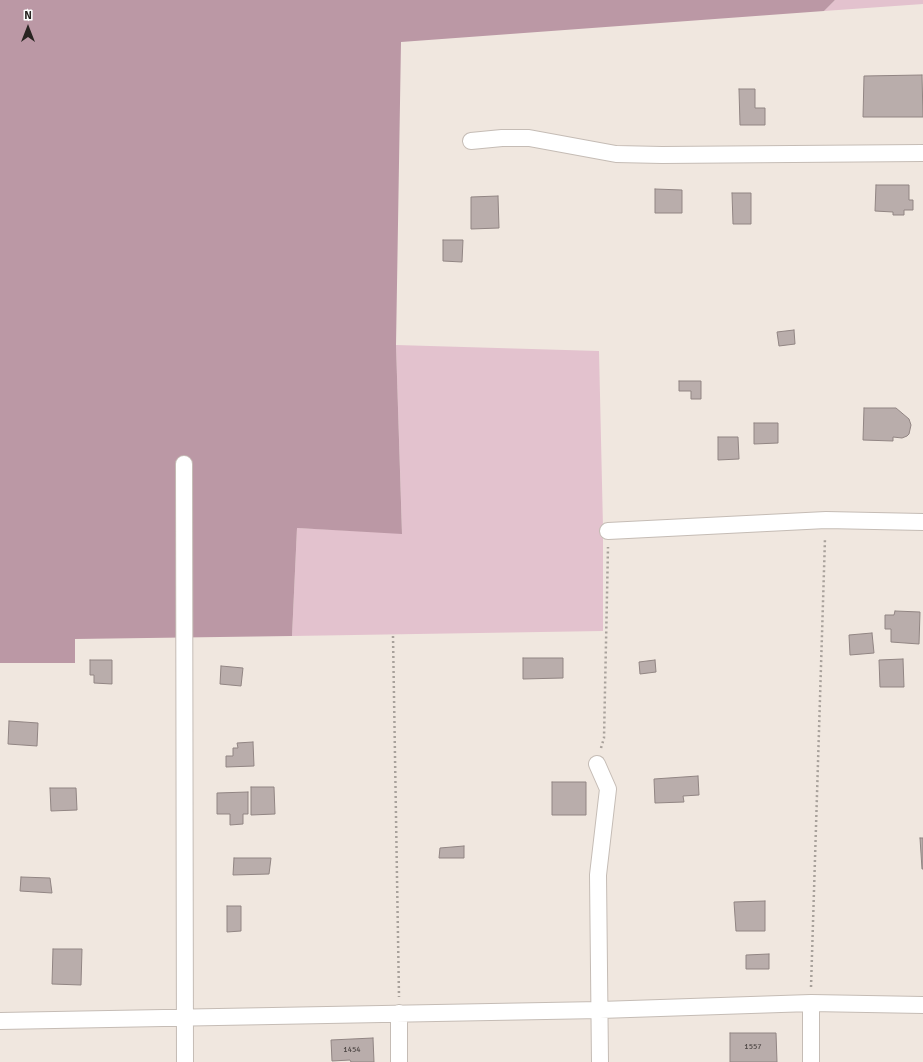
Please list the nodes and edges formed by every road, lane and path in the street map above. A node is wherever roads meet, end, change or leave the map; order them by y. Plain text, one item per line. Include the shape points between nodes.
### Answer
1 (472, 141) dead end
2 (923, 153) edge
3 (184, 464) dead end
4 (826, 520) junction
5 (923, 522) edge
6 (608, 531) joint
7 (393, 636) dead end
8 (597, 764) joint
9 (811, 1003) junction
10 (923, 1005) edge
11 (600, 1010) junction
12 (399, 1013) junction
13 (185, 1018) junction
14 (0, 1021) edge
15 (185, 1062) edge
16 (399, 1062) edge
17 (600, 1062) edge
18 (811, 1062) edge

1 - 2 street via 529,138 616,154
3 - 13 street
4 - 5 street
4 - 6 street
4 - 9 path
6 - 8 path via 604,738
7 - 12 path
8 - 11 street via 608,789 598,875
9 - 10 street
9 - 11 street
9 - 18 street
11 - 12 street
11 - 17 street
12 - 13 street
12 - 16 street
13 - 14 street
13 - 15 street

